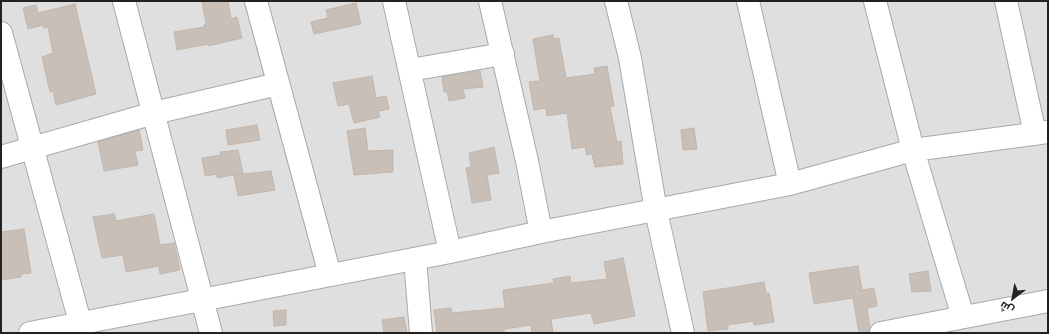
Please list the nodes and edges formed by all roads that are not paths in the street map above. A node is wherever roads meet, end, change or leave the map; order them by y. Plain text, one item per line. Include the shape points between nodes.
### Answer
1 (124, 1) edge
2 (256, 1) edge
3 (394, 1) edge
4 (490, 1) edge
5 (616, 1) edge
6 (748, 1) edge
7 (876, 1) edge
8 (1006, 1) edge
9 (1, 33) edge
10 (502, 54) junction
11 (410, 70) junction
12 (278, 84) junction
13 (154, 113) junction
14 (1041, 133) edge
15 (33, 148) junction
16 (913, 150) junction
17 (1, 157) edge
18 (790, 184) junction
19 (656, 211) junction
20 (541, 232) junction
21 (450, 252) junction
22 (415, 259) junction
23 (330, 275) junction
24 (203, 299) junction
25 (1048, 301) edge
26 (963, 317) junction
27 (80, 322) junction
28 (37, 332) edge
29 (211, 333) edge
30 (421, 333) edge
31 (683, 333) edge
32 (881, 333) edge

1 - 13 street
2 - 12 street
3 - 11 street
4 - 10 street
5 - 19 street via 630,58
6 - 18 street
7 - 16 street
8 - 14 street
9 - 15 street
10 - 11 street
10 - 20 street
11 - 21 street
12 - 13 street
12 - 23 street
13 - 15 street
13 - 24 street
14 - 16 street
15 - 17 street
15 - 27 street
16 - 18 street
16 - 26 street
18 - 19 street
19 - 20 street
19 - 31 street
20 - 21 street
21 - 22 street
22 - 23 street
22 - 30 street
23 - 24 street
24 - 27 street
24 - 29 street
25 - 26 street
26 - 32 street
27 - 28 street

